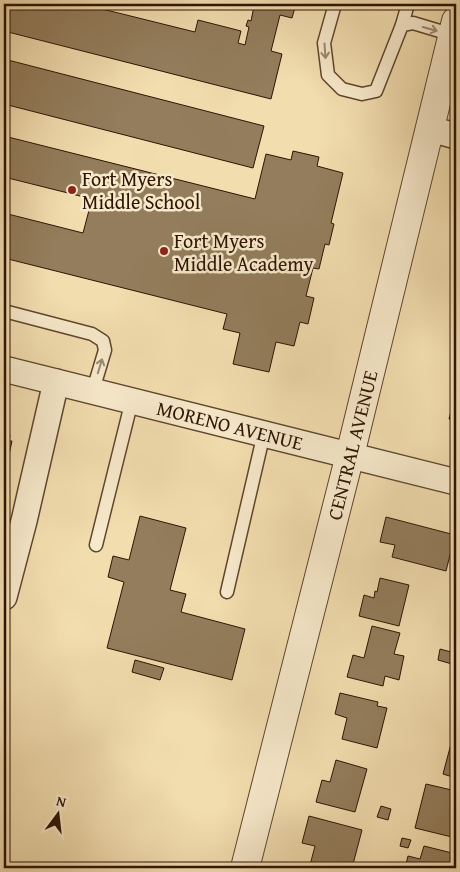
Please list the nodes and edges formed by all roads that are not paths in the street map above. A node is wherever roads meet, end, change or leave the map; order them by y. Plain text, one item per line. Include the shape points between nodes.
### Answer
1 (335, 4) edge
2 (408, 4) edge
3 (402, 25) junction
4 (455, 28) edge
5 (443, 132) edge
6 (4, 311) edge
7 (4, 369) edge
8 (56, 382) junction
9 (93, 390) junction
10 (132, 400) junction
11 (264, 433) junction
12 (350, 455) junction
13 (456, 482) edge
14 (96, 545) dead end
15 (226, 592) dead end
16 (4, 597) edge
17 (245, 868) edge

1 -> 3 lane via 324,43 328,75 342,89 362,94 376,90
2 - 3 lane
3 -> 4 lane via 413,23
4 - 5 street, CENTRAL AVENUE
5 - 12 street, CENTRAL AVENUE
9 -> 6 lane via 105,350 103,341 92,334
7 - 8 street, MORENO AVENUE
8 - 9 street, MORENO AVENUE
8 - 16 street
9 - 10 street, MORENO AVENUE
10 - 11 street, MORENO AVENUE
10 - 14 lane
11 - 12 street, MORENO AVENUE
11 - 15 lane
12 - 13 street, MORENO AVENUE
12 - 17 street, CENTRAL AVENUE

